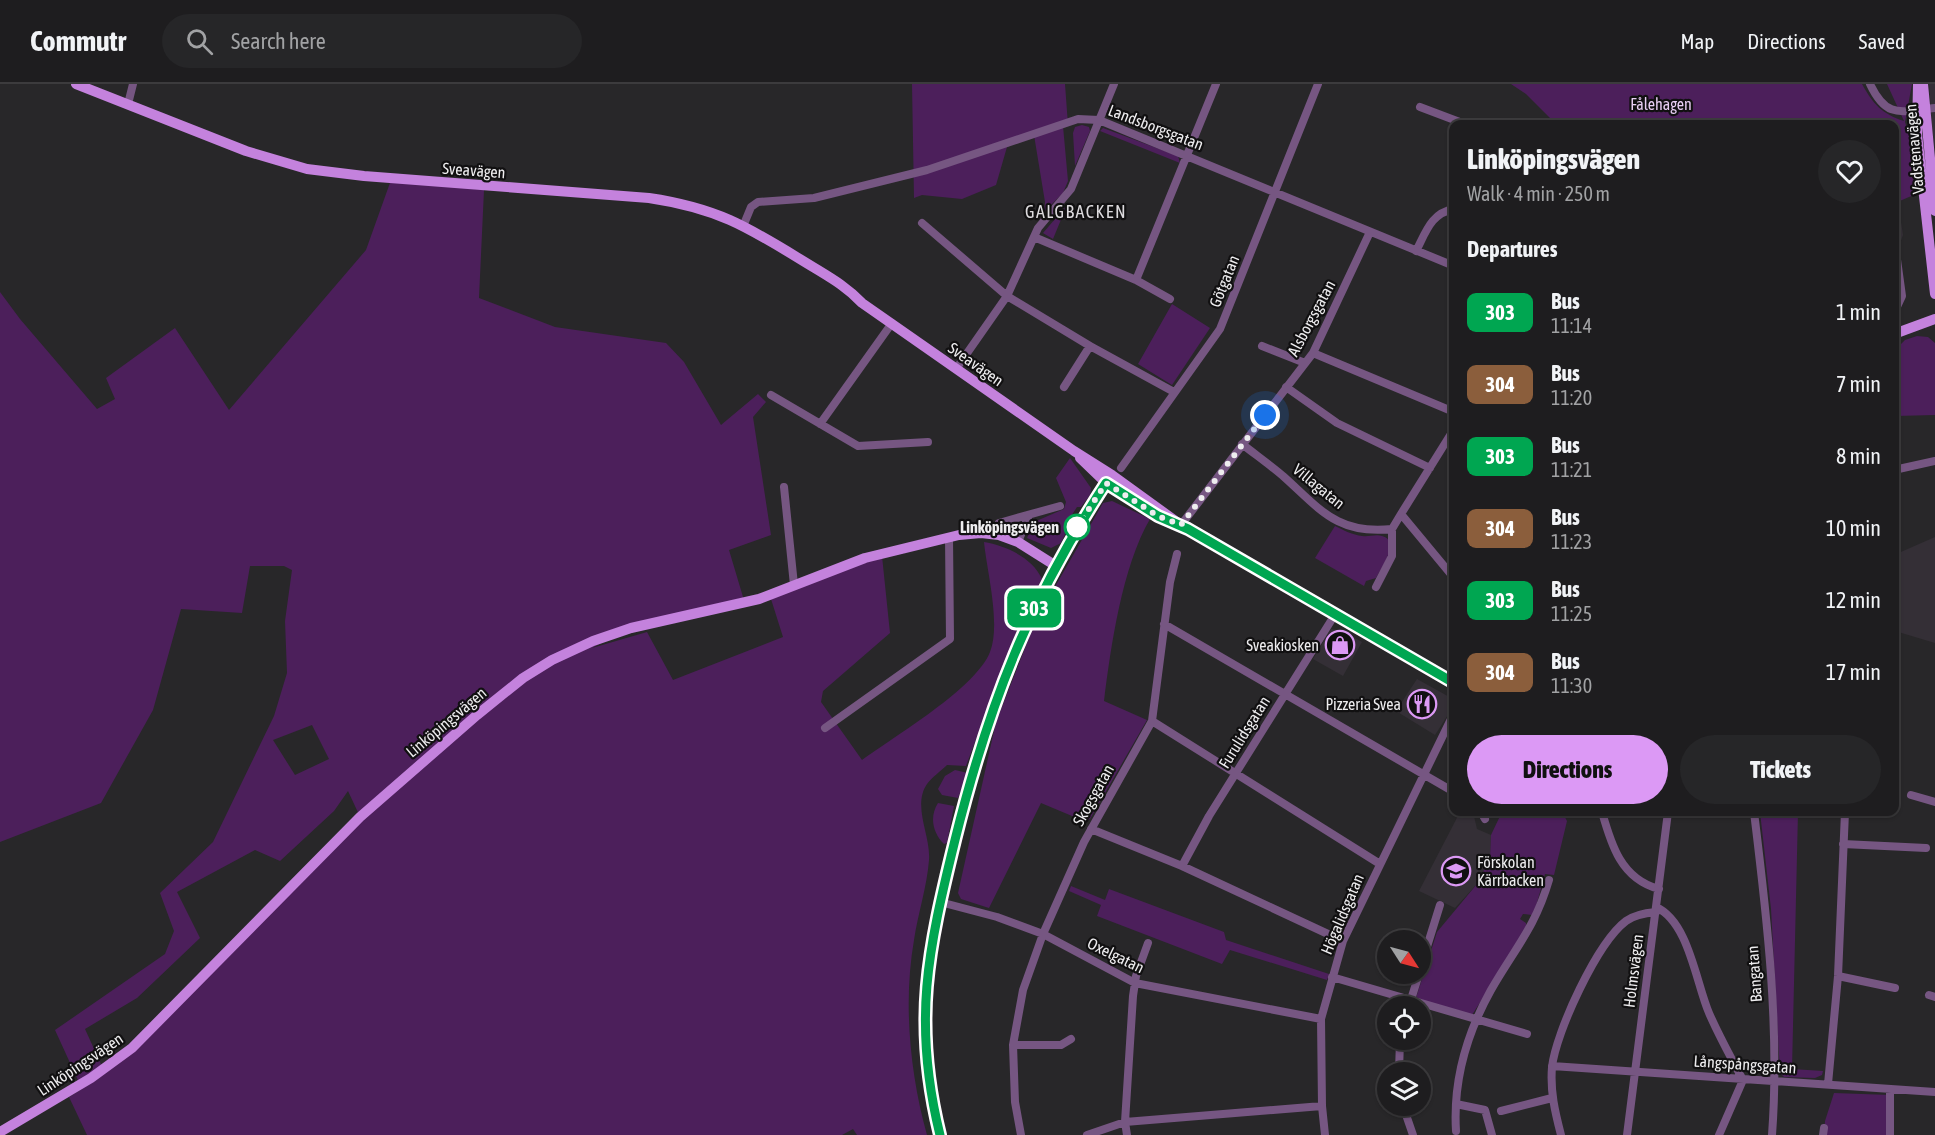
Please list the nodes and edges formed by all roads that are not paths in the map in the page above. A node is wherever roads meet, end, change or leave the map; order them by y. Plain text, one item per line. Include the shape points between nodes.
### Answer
1 (76, 84) edge
2 (133, 84) edge
3 (1114, 84) edge
4 (1216, 84) edge
5 (1318, 84) edge
6 (1870, 84) edge
7 (1918, 84) edge
8 (1923, 84) edge
9 (128, 104) junction
10 (1420, 106) dead end
11 (1925, 109) edge
12 (1099, 120) junction
13 (1456, 120) edge
14 (1187, 155) junction
15 (1275, 191) junction
16 (1449, 210) edge
17 (1935, 211) edge
18 (922, 223) dead end
19 (744, 225) junction
20 (1370, 232) junction
21 (1034, 237) junction
22 (1416, 251) junction
23 (1449, 264) edge
24 (1899, 274) edge
25 (1136, 280) junction
26 (1935, 294) edge
27 (1007, 296) junction
28 (1170, 299) dead end
29 (1899, 304) edge
30 (1935, 319) edge
31 (892, 323) junction
32 (1899, 332) edge
33 (1090, 346) junction
34 (1262, 346) dead end
35 (1312, 353) junction
36 (1305, 363) junction
37 (956, 369) junction
38 (1064, 387) dead end
39 (1286, 387) junction
40 (1174, 392) junction
41 (771, 395) dead end
42 (1449, 410) edge
43 (820, 424) junction
44 (1449, 437) edge
45 (928, 442) dead end
46 (1242, 444) junction
47 (1935, 461) edge
48 (1430, 468) junction
49 (1899, 469) edge
50 (1113, 475) junction
51 (784, 487) dead end
52 (1060, 506) dead end
53 (1029, 514) junction
54 (1401, 514) junction
55 (999, 523) dead end
56 (1181, 525) junction
57 (1392, 529) junction
58 (949, 537) junction
59 (1018, 542) junction
60 (1177, 554) dead end
61 (1056, 566) junction
62 (1449, 572) edge
63 (795, 585) junction
64 (1376, 587) dead end
65 (1335, 616) junction
66 (1164, 624) junction
67 (1449, 680) edge
68 (1285, 695) junction
69 (1152, 721) junction
70 (1449, 723) edge
71 (825, 728) dead end
72 (1236, 774) junction
73 (1423, 775) junction
74 (1449, 789) edge
75 (1911, 795) dead end
76 (1935, 802) edge
77 (1603, 816) edge
78 (1668, 816) edge
79 (1754, 816) edge
80 (1845, 816) edge
81 (1091, 830) junction
82 (1843, 844) junction
83 (1926, 848) dead end
84 (1380, 864) junction
85 (1182, 866) junction
86 (1550, 880) dead end
87 (1659, 889) junction
88 (940, 902) junction
89 (1440, 905) dead end
90 (1656, 909) junction
91 (1043, 934) junction
92 (1431, 934) edge
93 (1343, 941) junction
94 (1148, 943) dead end
95 (1838, 976) junction
96 (1332, 977) junction
97 (1135, 983) junction
98 (1895, 988) dead end
99 (1387, 996) edge
100 (1431, 1009) edge
101 (1321, 1019) junction
102 (1476, 1019) junction
103 (1527, 1034) dead end
104 (1071, 1039) dead end
105 (1013, 1045) junction
106 (1552, 1066) junction
107 (1636, 1071) junction
108 (1743, 1080) junction
109 (1775, 1082) junction
110 (1828, 1084) junction
111 (1890, 1089) junction
112 (1935, 1092) edge
113 (1552, 1098) junction
114 (1456, 1104) junction
115 (1322, 1106) junction
116 (1502, 1110) dead end
117 (1406, 1116) edge
118 (1125, 1122) junction
119 (1456, 1131) dead end
120 (0, 1132) edge
121 (940, 1135) edge
122 (1021, 1135) edge
123 (1087, 1135) edge
124 (1127, 1135) edge
125 (1324, 1135) edge
126 (1413, 1135) edge
127 (1492, 1135) edge
128 (1561, 1135) edge
129 (1627, 1135) edge
130 (1719, 1135) edge
131 (1772, 1135) edge
132 (1890, 1135) edge

1 - 9 main road, Sveavägen
2 - 9 street
3 - 12 street
4 - 14 street
5 - 15 street, Götgatan
6 - 11 street via 1884,107 1894,111
7 - 11 main road, Vadstenavägen
8 - 11 main road, Vadstenavägen
9 - 19 main road, Sveavägen via 246,151 308,169 650,198 705,210
10 - 13 street
11 - 17 main road, Vadstenavägen
11 - 26 main road, Vadstenavägen
12 - 14 street, Landsborgsgatan
12 - 19 street, Landsborgsgatan via 1078,119 927,170 814,198 758,202 748,211
12 - 21 street via 1071,189
14 - 15 street, Landsborgsgatan
14 - 25 street
15 - 20 street, Landsborgsgatan
15 - 40 street, Götgatan via 1220,329
16 - 22 street via 1434,218
18 - 27 street
19 - 31 main road, Sveavägen via 847,288
20 - 22 street, Landsborgsgatan
20 - 35 street, Alsborgsgatan
21 - 25 street
21 - 27 street
22 - 23 street, Landsborgsgatan
24 - 29 street
25 - 28 street
27 - 33 street
27 - 37 street
30 - 32 main road
31 - 37 main road, Sveavägen
31 - 43 street
33 - 38 street
33 - 40 street
34 - 36 street
35 - 36 street, Alsborgsgatan
35 - 42 street
36 - 39 street, Alsborgsgatan
37 - 50 main road, Sveavägen
39 - 46 street, Alsborgsgatan
39 - 48 street via 1337,423
40 - 50 street, Götgatan
41 - 43 street
43 - 45 street via 858,446
44 - 48 street
46 - 56 street, Alsborgsgatan
46 - 57 street, Villagatan via 1336,521 1364,531
47 - 49 street
48 - 54 street
50 - 56 main road, Sveavägen via 1158,516
50 - 61 main road
51 - 63 street
52 - 53 street
53 - 55 street
53 - 59 street
54 - 57 street
54 - 62 street
56 - 65 main road, Sveavägen
57 - 64 street via 1392,556
58 - 59 main road, Linköpingsvägen via 988,533
58 - 63 main road, Linköpingsvägen via 865,558
58 - 71 street via 950,639
59 - 61 main road, Linköpingsvägen
60 - 66 street, Skogsgatan
61 - 88 main road via 1021,634 994,701
63 - 120 main road, Linköpingsvägen via 759,598 611,635 571,650 524,678 353,824 132,1047 91,1078
65 - 67 main road, Sveavägen
65 - 68 street, Furulidsgatan
66 - 68 street
66 - 69 street, Skogsgatan
68 - 72 street, Furulidsgatan
68 - 73 street
69 - 72 street
69 - 81 street, Skogsgatan
70 - 73 street, Högalidsgatan
72 - 84 street
72 - 85 street, Furulidsgatan
73 - 74 street
73 - 84 street, Högalidsgatan
75 - 76 street
77 - 87 street via 1618,858 1647,884
78 - 87 street, Holmsvägen
79 - 109 street, Bangatan via 1765,909
80 - 82 street
81 - 85 street
81 - 91 street, Skogsgatan
82 - 83 street
82 - 95 street
84 - 93 street, Högalidsgatan
85 - 93 street
86 - 102 street via 1534,923
87 - 90 street, Holmsvägen
88 - 91 street, Oxelgatan
88 - 121 main road via 928,962 924,1021 930,1091
89 - 92 street
90 - 106 street via 1625,922 1594,963 1569,1011
90 - 107 street, Holmsvägen
90 - 108 street via 1668,915 1681,934 1709,1013
91 - 97 street, Oxelgatan
91 - 105 street, Skogsgatan via 1023,990
93 - 96 street, Högalidsgatan
94 - 97 street
95 - 98 street
95 - 110 street
96 - 99 street
96 - 101 street, Högalidsgatan
97 - 101 street, Oxelgatan
97 - 118 street
100 - 102 street
101 - 115 street, Högalidsgatan
102 - 103 street
102 - 114 street via 1463,1058
104 - 105 street via 1061,1045
105 - 122 street, Skogsgatan via 1015,1102
106 - 107 street, Långspångsgatan
106 - 113 street
107 - 108 street, Långspångsgatan
107 - 129 street, Holmsvägen
108 - 109 street, Långspångsgatan
108 - 130 street
109 - 110 street, Långspångsgatan
109 - 131 street, Bangatan
110 - 111 street, Långspångsgatan
111 - 112 street, Långspångsgatan
111 - 132 street
113 - 116 street
113 - 128 street
114 - 119 street
114 - 127 street via 1485,1110
115 - 118 street
115 - 125 street, Högalidsgatan
117 - 126 street
118 - 123 street
118 - 124 street

